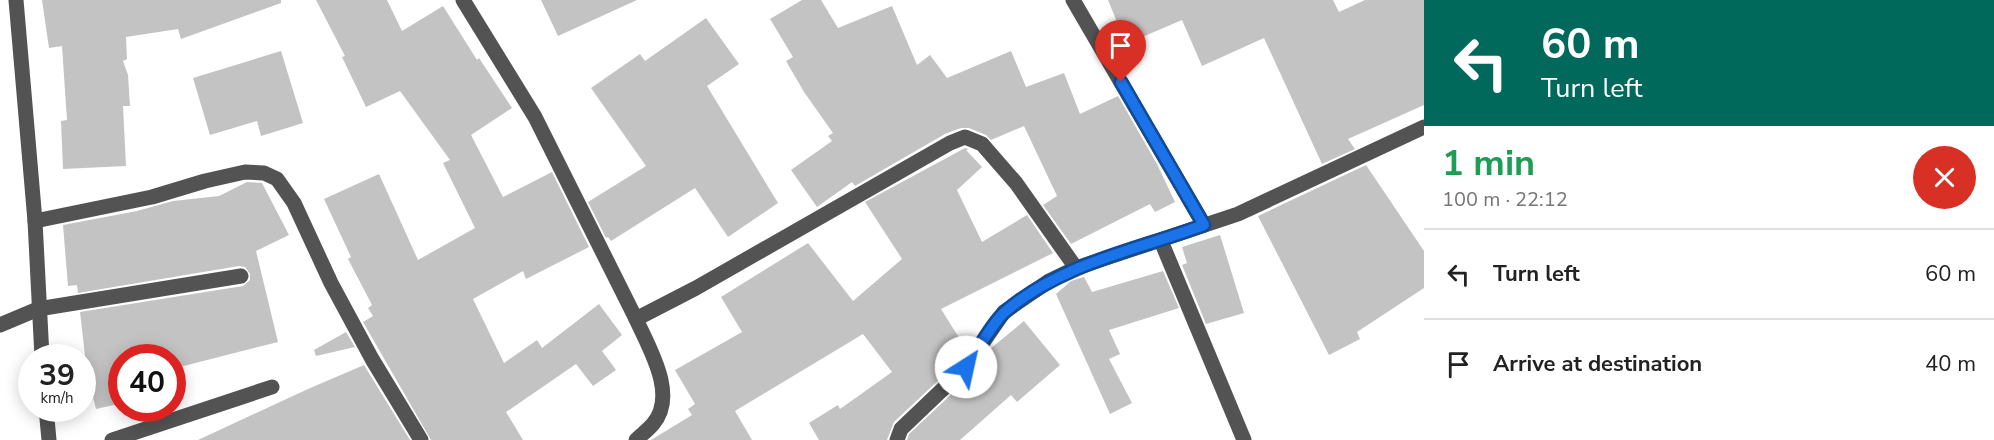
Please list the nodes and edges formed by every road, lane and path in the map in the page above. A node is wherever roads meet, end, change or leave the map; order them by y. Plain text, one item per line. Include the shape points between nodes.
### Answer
1 (16, 0) edge
2 (463, 0) edge
3 (1073, 0) edge
4 (1424, 127) edge
5 (35, 221) junction
6 (1204, 225) junction
7 (1161, 241) junction
8 (1076, 268) junction
9 (241, 276) dead end
10 (38, 309) junction
11 (636, 319) junction
12 (0, 325) edge
13 (41, 344) edge
14 (272, 387) dead end
15 (47, 422) edge
16 (49, 440) edge
17 (112, 440) edge
18 (421, 440) edge
19 (636, 440) edge
20 (897, 440) edge
21 (1244, 440) edge

1 - 5 street
2 - 11 street via 535,117
3 - 6 street
4 - 6 street via 1238,214
5 - 10 street
5 - 18 street via 152,197 245,172 264,173 277,179 294,203 372,359
6 - 7 street
7 - 8 street
7 - 21 street
8 - 11 street via 1016,183 982,144 965,137
8 - 20 street via 1004,312 966,367 901,429
9 - 10 street
10 - 12 street
10 - 13 street
11 - 19 street via 661,375 663,402 655,423
14 - 17 street
15 - 16 street

